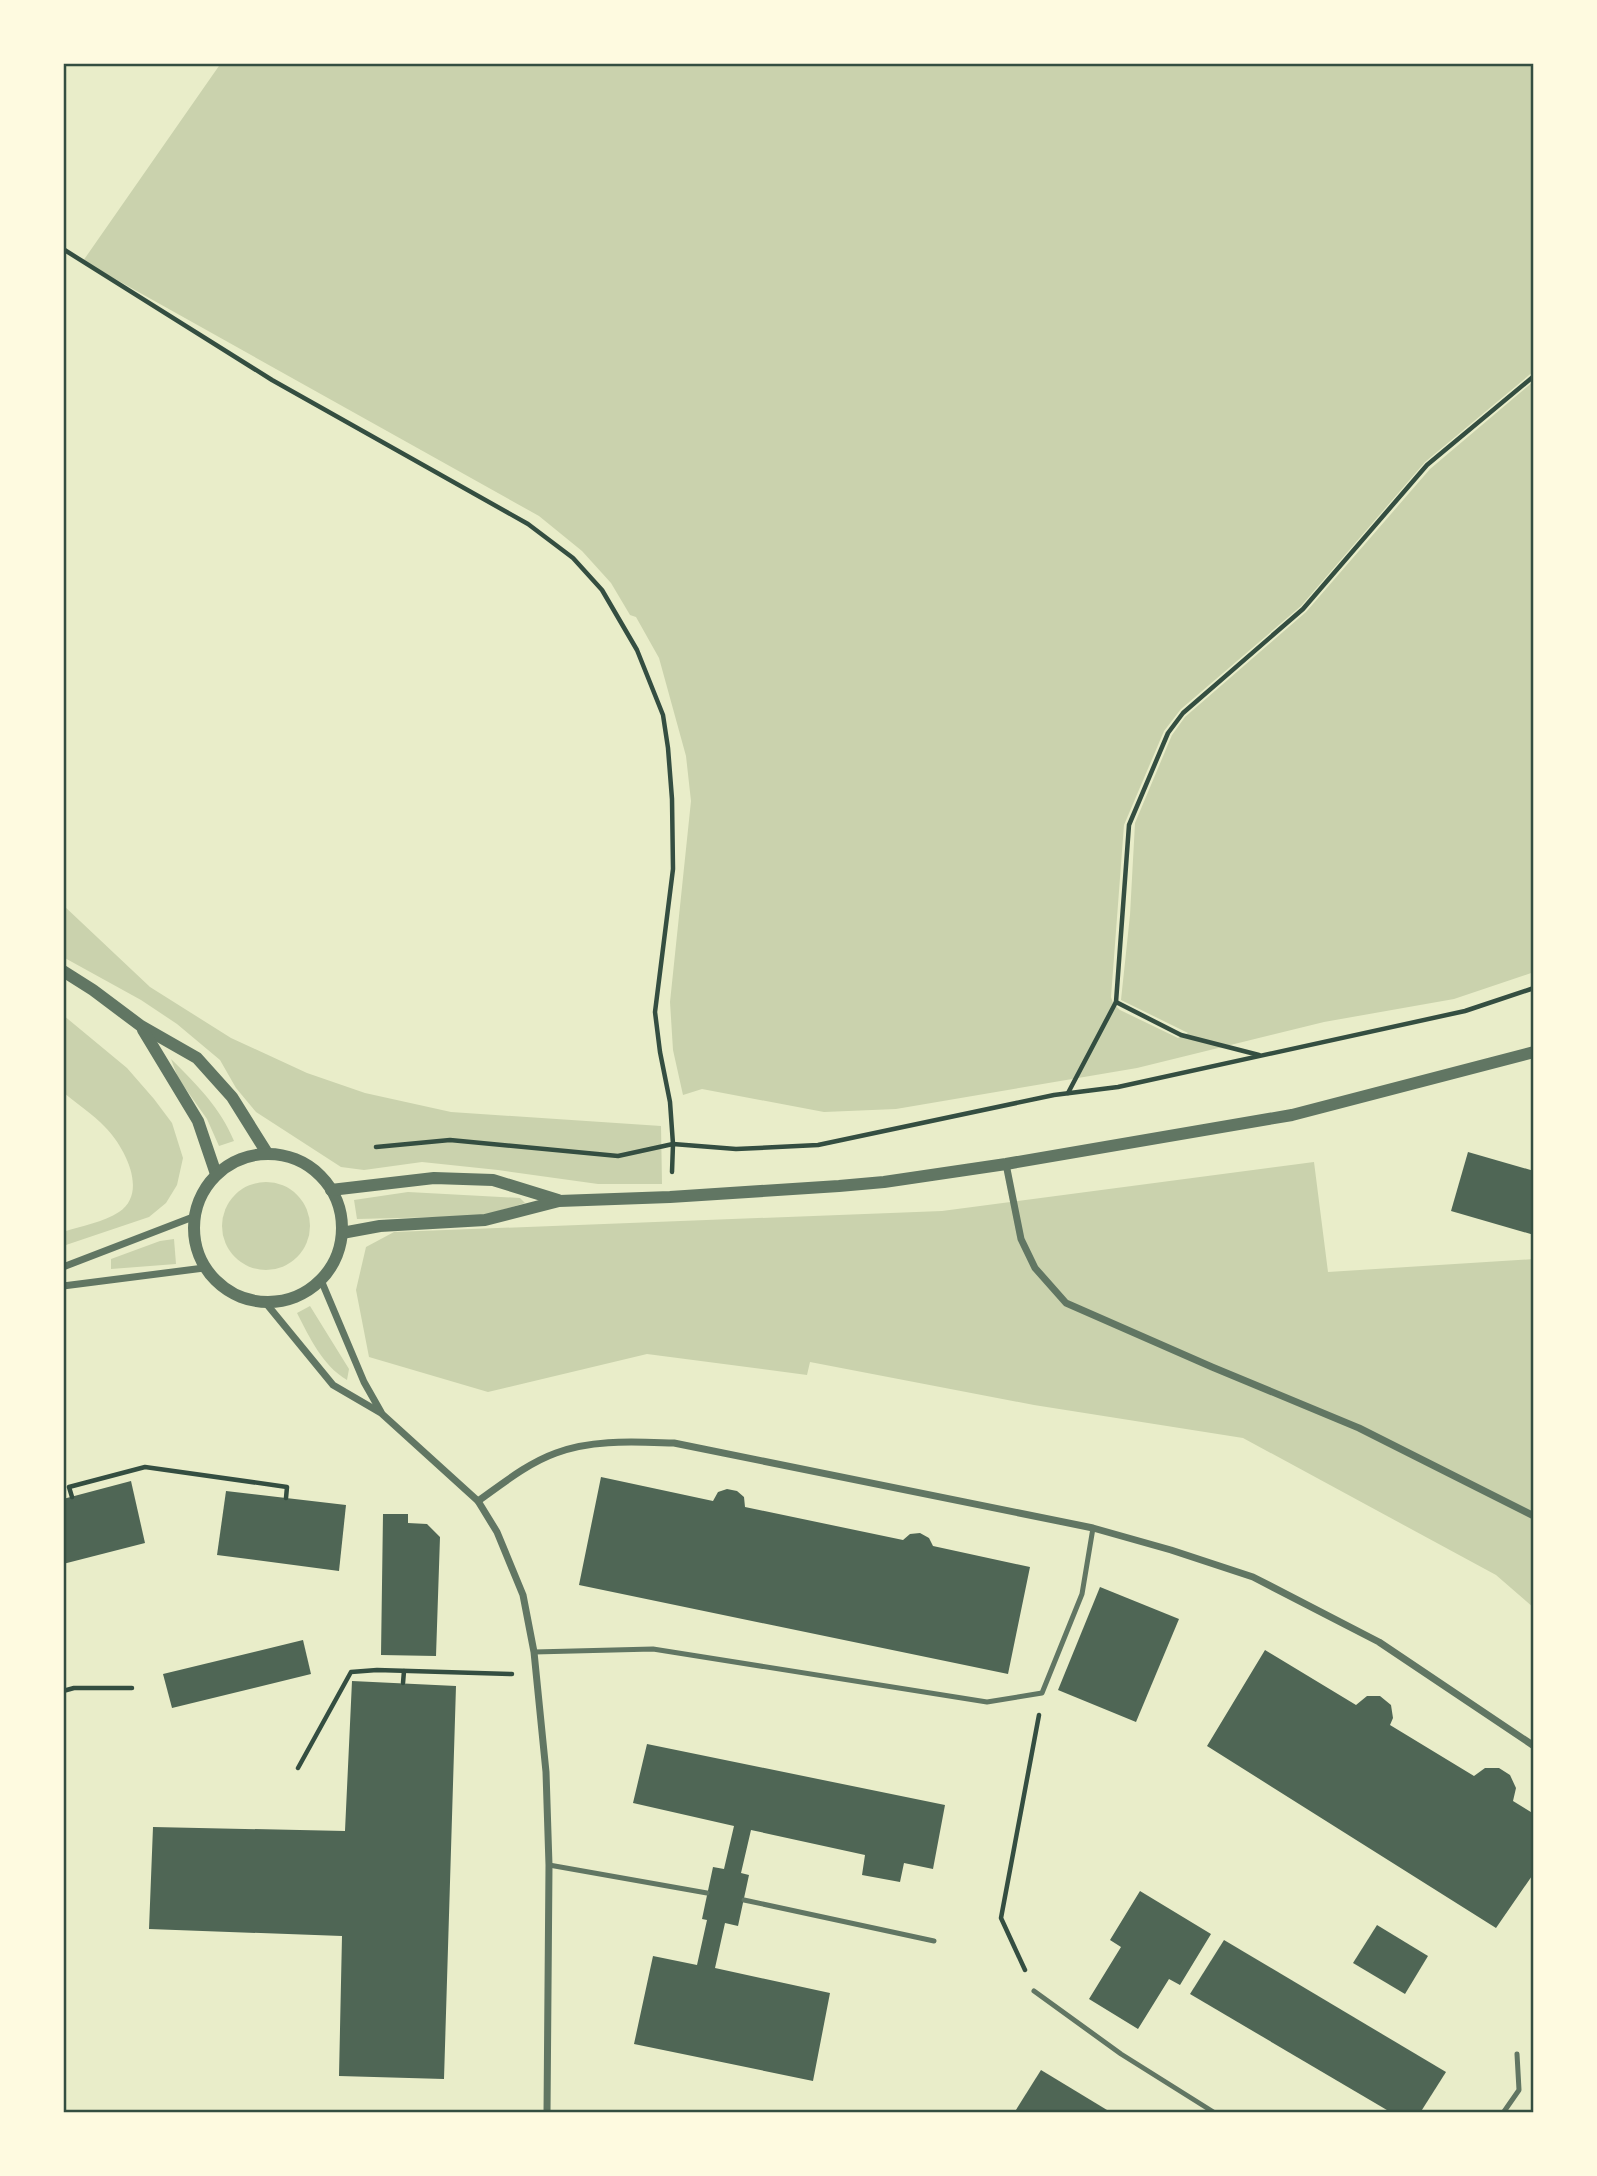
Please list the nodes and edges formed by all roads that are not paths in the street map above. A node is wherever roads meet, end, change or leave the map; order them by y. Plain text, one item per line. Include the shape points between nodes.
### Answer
1 (63, 971) edge
2 (141, 1026) junction
3 (1534, 1052) edge
4 (267, 1153) junction
5 (1006, 1164) junction
6 (216, 1174) junction
7 (331, 1189) junction
8 (559, 1201) junction
9 (193, 1217) junction
10 (342, 1233) junction
11 (63, 1267) edge
12 (204, 1268) junction
13 (321, 1280) junction
14 (63, 1286) edge
15 (265, 1302) junction
16 (381, 1413) junction
17 (478, 1501) junction
18 (1534, 1516) edge
19 (1093, 1528) junction
20 (534, 1652) junction
21 (1534, 1746) edge
22 (549, 1865) junction
23 (708, 1892) dead end
24 (744, 1900) dead end
25 (934, 1941) dead end
26 (1034, 1991) road end
27 (1517, 2054) dead end
28 (547, 2113) edge
29 (1215, 2113) edge
30 (1503, 2113) edge

1 - 2 street
2 - 4 street via 197,1058 232,1097
2 - 6 street via 198,1121
3 - 5 street via 1292,1115
4 - 6 street via 248,1156
4 - 7 street via 304,1163
5 - 8 street via 839,1186
5 - 18 street via 1021,1239 1035,1268 1066,1303 1359,1428
6 - 9 street via 201,1194
7 - 8 street via 434,1178 493,1180
7 - 10 street via 340,1210
8 - 10 street via 485,1220 380,1226
9 - 11 street
9 - 12 street via 194,1244
10 - 13 street via 335,1258
12 - 14 street
12 - 15 street via 220,1286 241,1298
13 - 15 street via 296,1297
13 - 16 street
15 - 16 street via 333,1385
16 - 17 street
17 - 19 street via 555,1453 589,1444 674,1443
17 - 20 street via 497,1532 523,1595
19 - 20 lane via 1082,1594 1042,1693 987,1702 653,1649
19 - 21 street via 1253,1577 1379,1642
20 - 22 street via 545,1758
22 - 23 lane
22 - 28 street
24 - 25 lane
26 - 29 lane via 1121,2054
27 - 30 lane via 1519,2090

